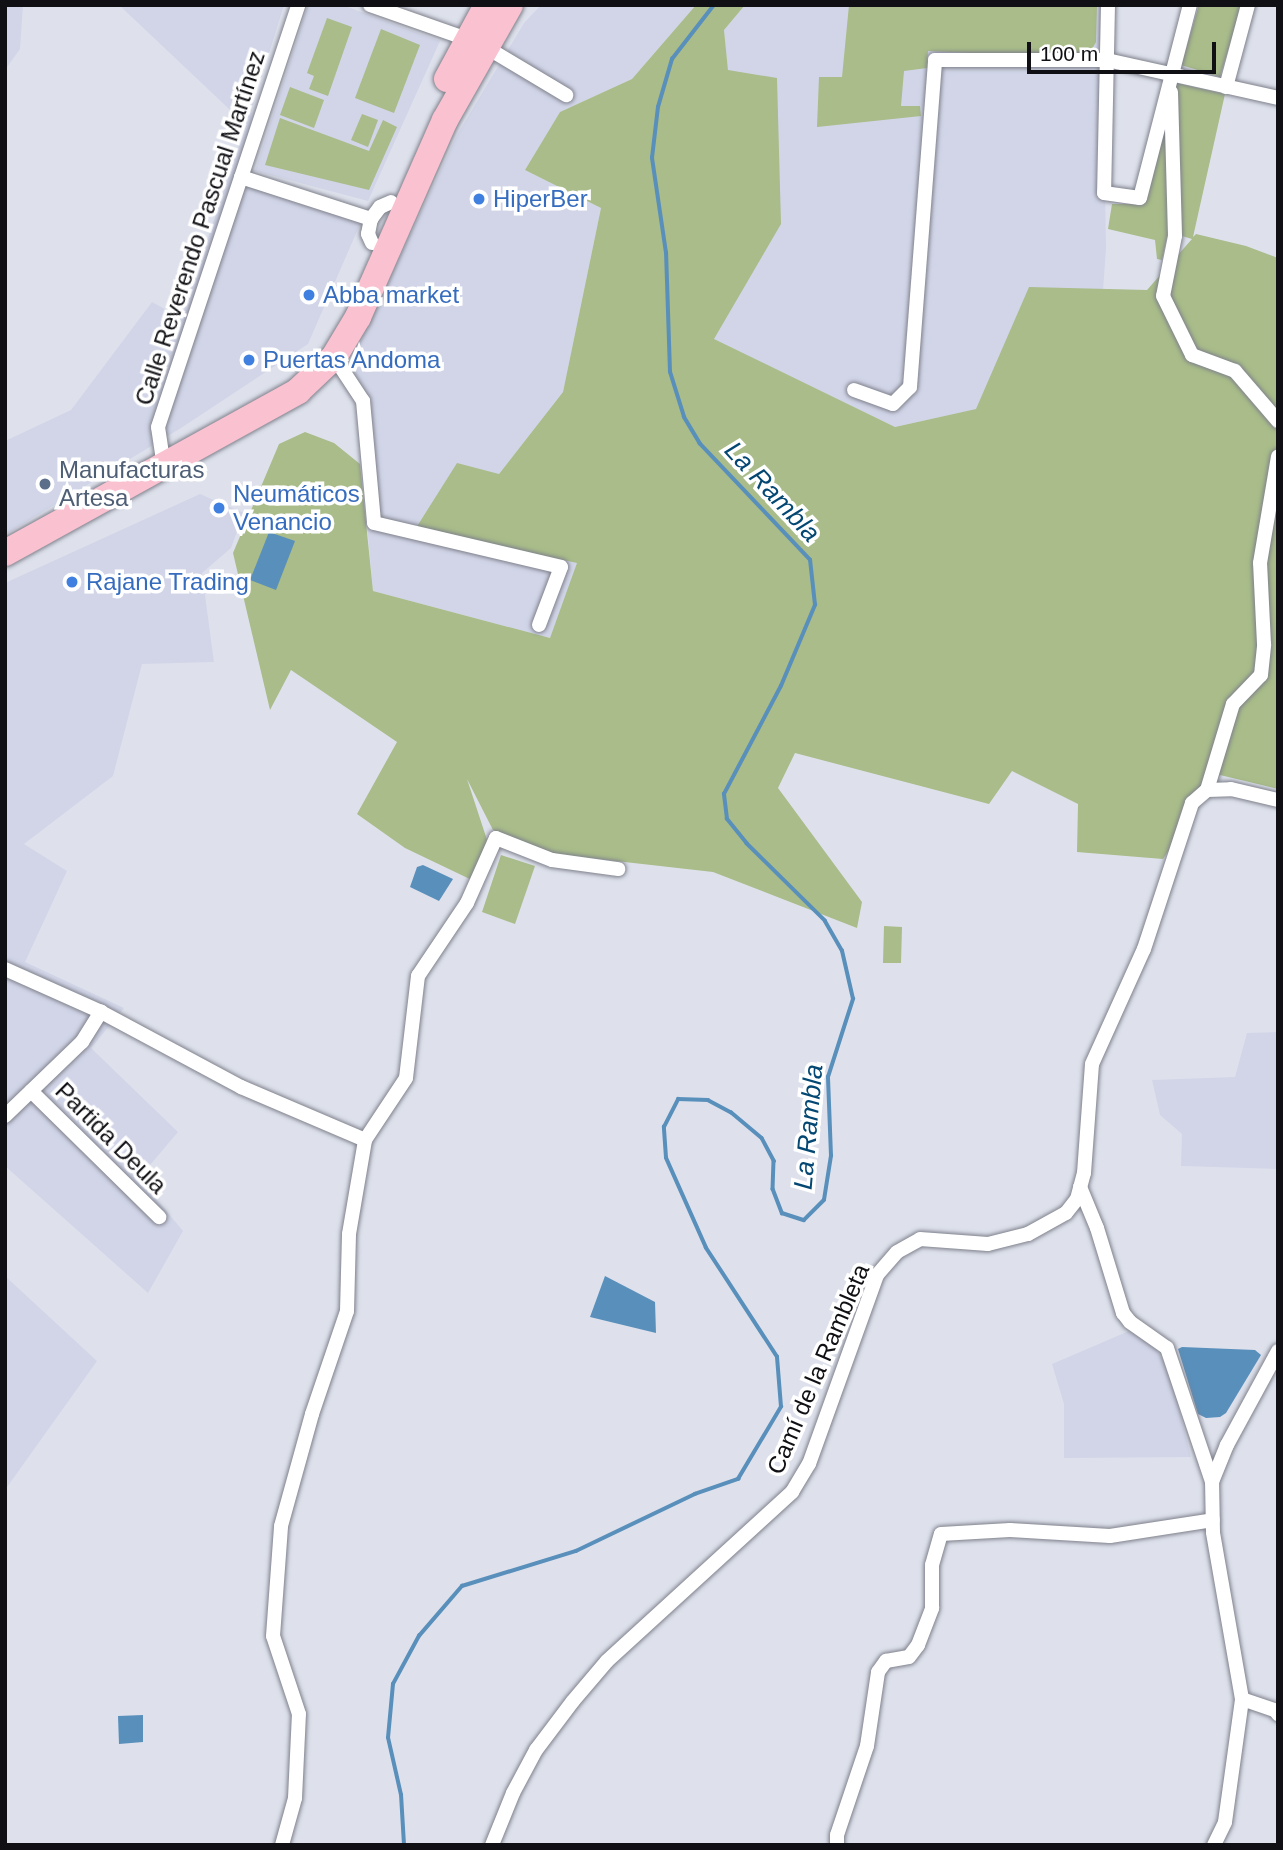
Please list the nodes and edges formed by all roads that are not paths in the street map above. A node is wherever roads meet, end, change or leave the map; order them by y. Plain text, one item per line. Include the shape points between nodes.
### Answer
1 (298, 5) edge
2 (370, 5) edge
3 (487, 5) edge
4 (510, 5) edge
5 (1108, 5) edge
6 (1191, 5) edge
7 (1248, 5) edge
8 (476, 43) junction
9 (1107, 60) junction
10 (1171, 74) junction
11 (1226, 87) junction
12 (566, 95) dead end
13 (1278, 98) edge
14 (241, 177) junction
15 (372, 231) junction
16 (334, 357) junction
17 (854, 390) dead end
18 (253, 415) junction
19 (1278, 421) edge
20 (1278, 457) edge
21 (164, 467) junction
22 (10, 549) edge
23 (539, 625) dead end
24 (1207, 790) junction
25 (1278, 800) edge
26 (618, 869) dead end
27 (5, 969) edge
28 (101, 1012) junction
29 (31, 1091) junction
30 (5, 1116) edge
31 (365, 1140) junction
32 (1080, 1187) junction
33 (159, 1217) dead end
34 (1278, 1351) edge
35 (1212, 1482) junction
36 (1213, 1520) junction
37 (1242, 1699) junction
38 (1278, 1714) edge
39 (282, 1845) edge
40 (492, 1845) edge
41 (837, 1845) edge
42 (1214, 1845) edge

1 - 14 street, Calle Reverendo Pascual Martínez
2 - 8 street
3 - 8 highway
4 - 8 highway
5 - 9 street
6 - 10 street
7 - 11 street
8 - 12 street
8 - 15 highway
8 - 16 highway via 358,317
9 - 10 street
9 - 10 street via 1104,193 1140,198
9 - 17 street via 935,60 910,387 893,404
10 - 11 street
10 - 19 street via 1175,236 1163,296 1192,355 1235,371
11 - 13 street
14 - 15 street
14 - 21 street, Calle Reverendo Pascual Martínez via 158,427
15 - 18 highway via 344,308 321,347 291,386
16 - 18 highway via 298,391
16 - 23 street via 363,401 374,523 561,567
18 - 21 highway
20 - 24 street via 1260,563 1261,675 1233,704
21 - 22 highway
24 - 25 street via 1231,789
24 - 32 street, Camí de la Rambleta via 1192,803 1144,949 1092,1064
26 - 31 street via 552,860 496,838 467,903 418,976 406,1078
27 - 28 street
28 - 29 street, Partida Deula via 82,1042
28 - 31 street via 241,1087
29 - 30 street, Partida Deula
29 - 33 street, Partida Deula
31 - 39 street via 349,1234 347,1311 281,1526 273,1636 299,1714 295,1798
32 - 35 street via 1123,1312 1167,1348
32 - 40 street, Camí de la Rambleta via 1066,1213 1028,1234 988,1244 920,1239 897,1252 877,1275 809,1464 792,1492 607,1661 581,1691 536,1749
34 - 35 street
35 - 36 street
36 - 37 street
36 - 41 street via 1110,1536 1010,1530 941,1534 932,1565 932,1608 918,1645 909,1657 886,1661 878,1672 867,1746 836,1835
37 - 38 street
37 - 42 street via 1225,1822

